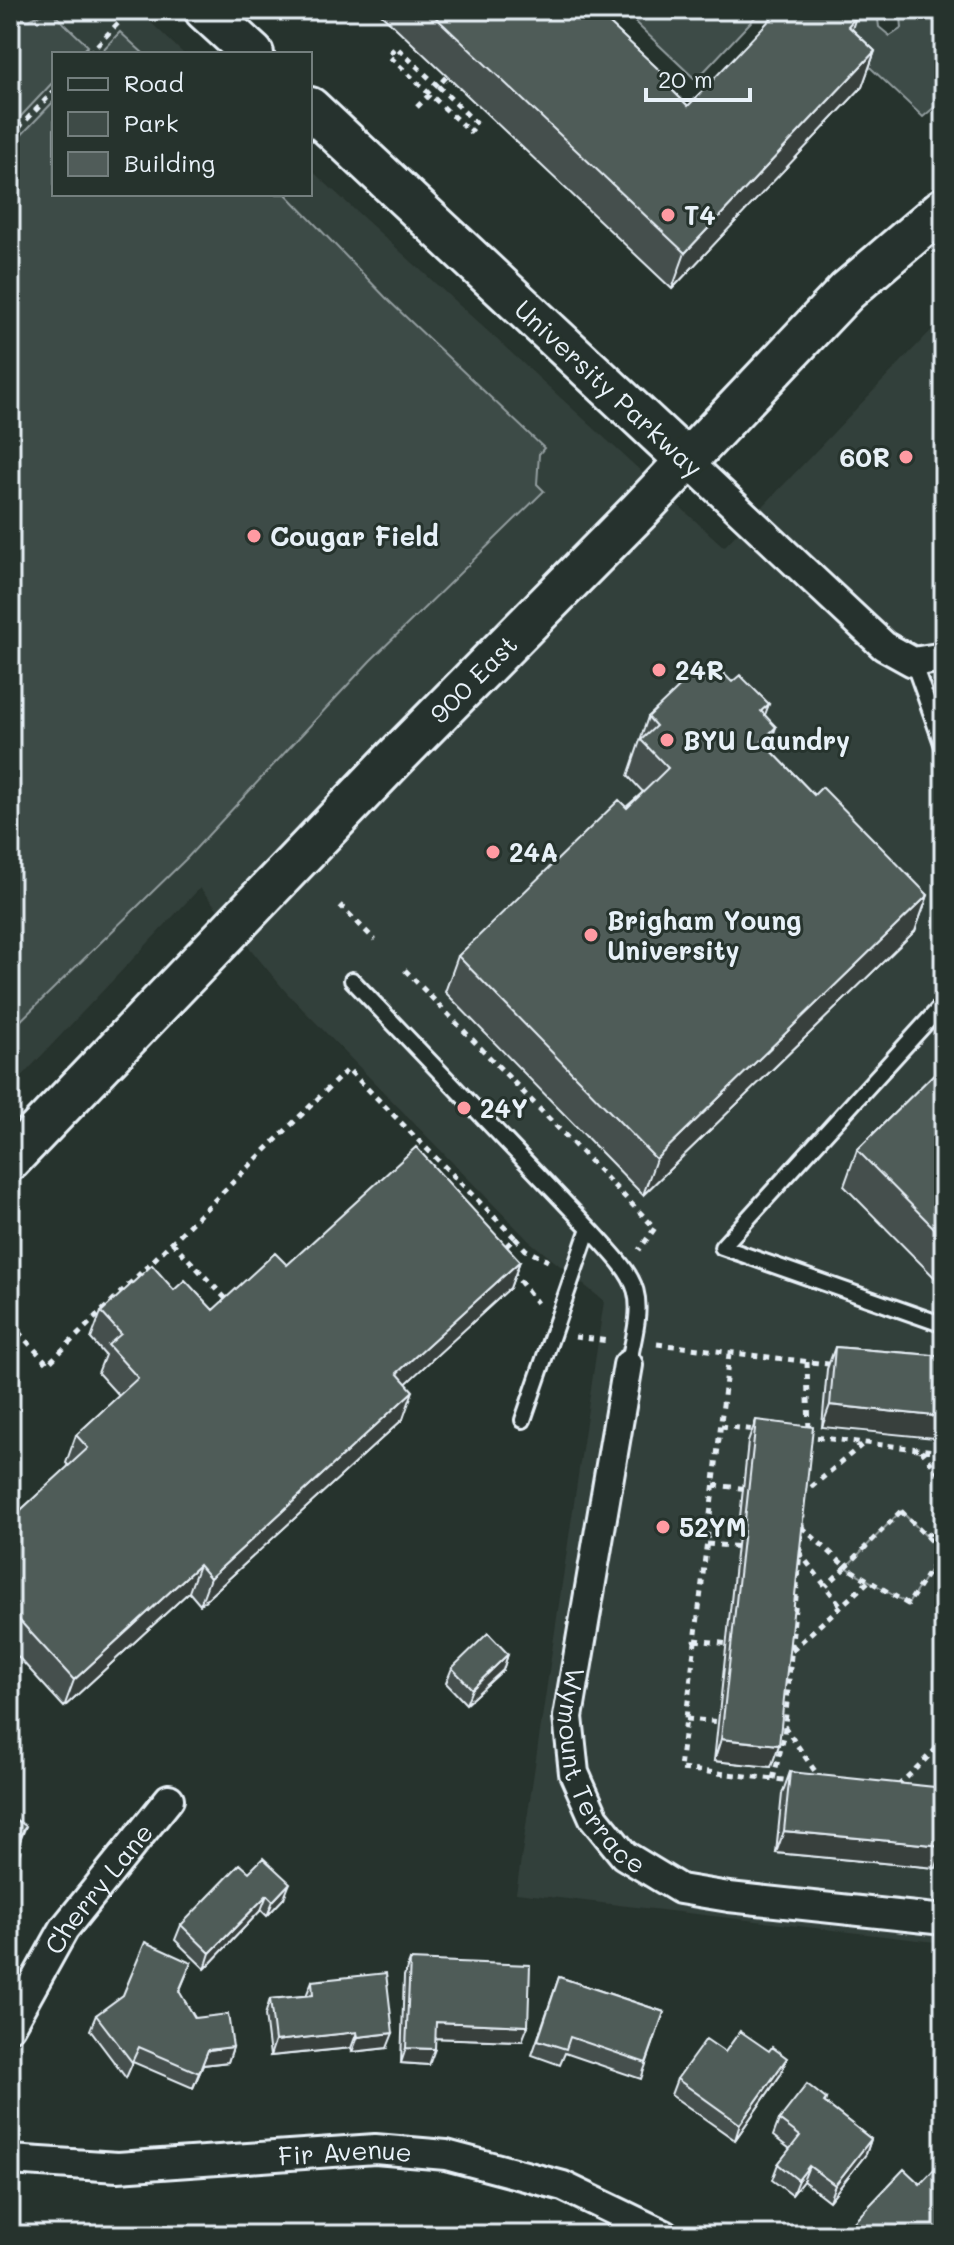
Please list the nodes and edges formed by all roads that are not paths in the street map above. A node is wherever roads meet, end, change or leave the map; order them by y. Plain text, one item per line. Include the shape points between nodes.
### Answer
1 (205, 10) edge
2 (251, 52) edge
3 (312, 110) edge
4 (944, 208) edge
5 (687, 461) junction
6 (944, 657) edge
7 (913, 662) junction
8 (944, 749) edge
9 (352, 980) dead end
10 (944, 1003) edge
11 (10, 1160) edge
12 (589, 1228) junction
13 (944, 1325) edge
14 (628, 1365) joint
15 (523, 1420) dead end
16 (169, 1799) dead end
17 (944, 1920) edge
18 (10, 2026) edge
19 (10, 2160) edge
20 (665, 2235) edge

1 - 2 main road
3 - 5 main road, University Parkway
4 - 5 main road, 900 East via 847,291
5 - 7 street, University Parkway via 884,646
5 - 11 main road, 900 East
6 - 7 street
7 - 8 lane
9 - 12 lane
10 - 13 lane via 722,1247
12 - 14 lane via 635,1286 640,1309
12 - 15 lane
14 - 17 street, Wymount Terrace via 568,1717 574,1773 594,1818 624,1855 680,1889
16 - 18 street, Cherry Lane via 64,1929
19 - 20 street, Fir Avenue via 118,2167 375,2149 446,2155 563,2186

